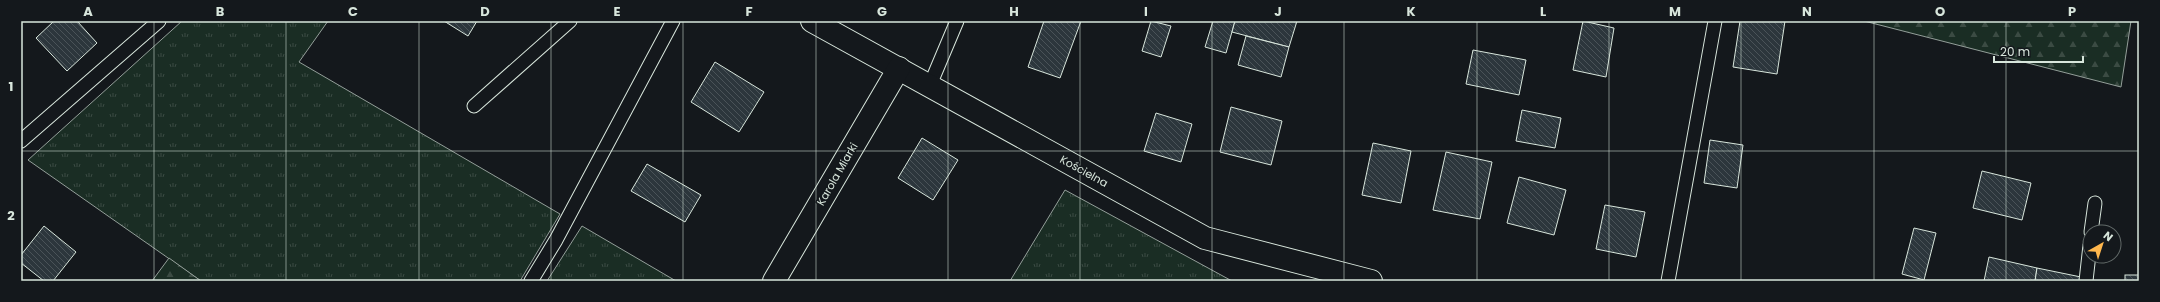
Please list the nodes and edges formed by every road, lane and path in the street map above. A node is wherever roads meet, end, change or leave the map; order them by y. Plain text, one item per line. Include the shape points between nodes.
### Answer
1 (159, 21) edge
2 (570, 21) edge
3 (673, 21) edge
4 (812, 21) edge
5 (957, 21) edge
6 (1715, 21) edge
7 (899, 68) junction
8 (930, 85) junction
9 (474, 106) dead end
10 (21, 142) edge
11 (2095, 203) dead end
12 (2092, 224) edge
13 (2088, 264) edge
14 (531, 281) edge
15 (774, 281) edge
16 (1371, 281) edge
17 (1668, 281) edge
18 (2086, 281) edge

1 - 10 lane
2 - 9 lane
3 - 14 lane via 556,240
4 - 7 street, Kościelna
5 - 8 lane
6 - 17 lane
7 - 8 street, Kościelna
7 - 15 street, Karola Miarki
8 - 16 street, Kościelna via 1205,238
11 - 12 lane
13 - 18 lane

